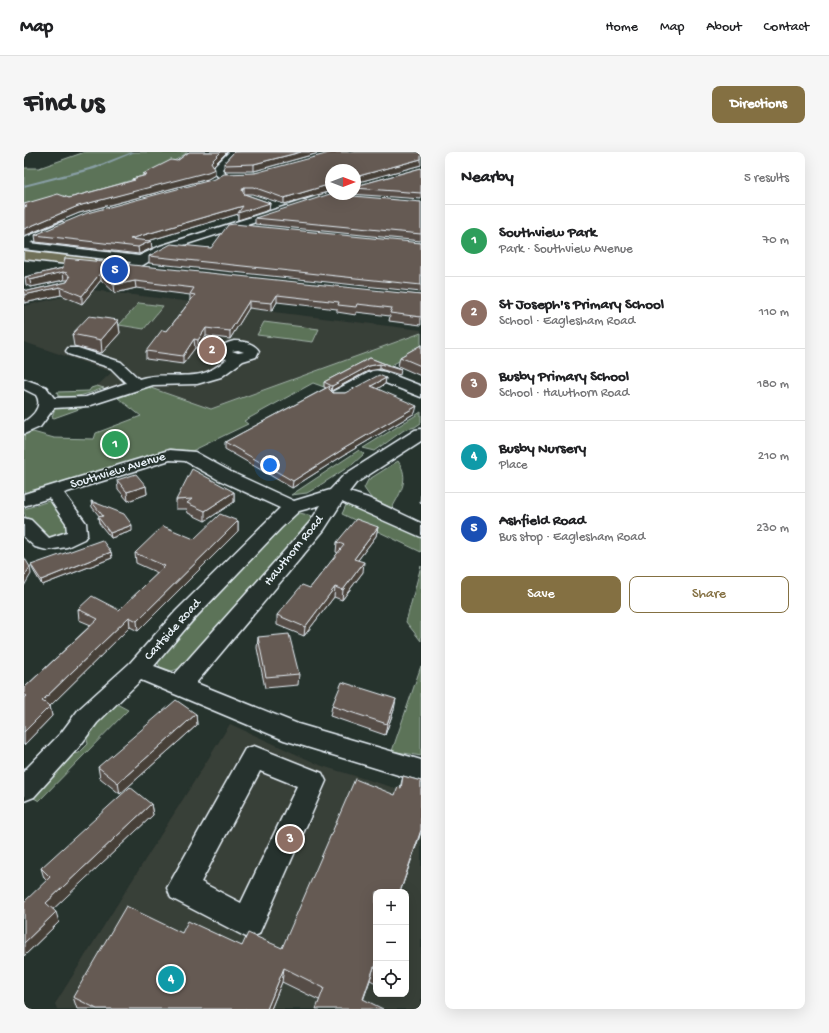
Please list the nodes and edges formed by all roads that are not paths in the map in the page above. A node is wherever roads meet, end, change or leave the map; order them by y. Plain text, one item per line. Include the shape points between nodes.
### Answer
1 (234, 152) edge
2 (212, 182) edge
3 (325, 199) edge
4 (270, 205) edge
5 (284, 210) junction
6 (68, 222) edge
7 (232, 226) junction
8 (262, 230) edge
9 (24, 242) edge
10 (24, 246) edge
11 (24, 255) edge
12 (77, 256) junction
13 (141, 265) joint
14 (73, 351) dead end
15 (238, 358) dead end
16 (24, 384) edge
17 (136, 384) junction
18 (421, 392) edge
19 (338, 395) edge
20 (46, 403) junction
21 (24, 429) edge
22 (421, 434) edge
23 (53, 492) junction
24 (337, 494) junction
25 (24, 500) edge
26 (292, 507) junction
27 (24, 524) edge
28 (421, 530) edge
29 (138, 669) junction
30 (180, 685) junction
31 (421, 771) edge
32 (313, 781) joint
33 (24, 790) edge

1 - 2 street via 217,169 227,176
3 - 5 street
4 - 5 street
5 - 7 street
6 - 9 street
7 - 8 street
7 - 13 street via 164,248
10 - 12 street
11 - 12 main road
12 - 13 main road
14 - 17 street via 116,365
15 - 17 street via 216,374 197,379 151,380
16 - 20 street via 46,396
17 - 20 street via 88,401
18 - 19 street via 380,375 374,375
20 - 21 street via 38,421
22 - 24 street, Hawthorn Road via 361,472
23 - 25 street, Southview Avenue
23 - 26 street, Southview Avenue via 169,455 189,456
23 - 27 street, Southview Avenue via 76,523 77,534 64,542 48,545 36,540
24 - 26 street, Cartside Road
24 - 28 street via 361,502
24 - 30 street, Hawthorn Road via 317,526
26 - 29 street, Cartside Road via 184,616
29 - 30 street
29 - 33 street, Cartside Road via 88,716 70,740
30 - 31 street via 293,733
32 - 32 street via 248,923 182,888 254,757

